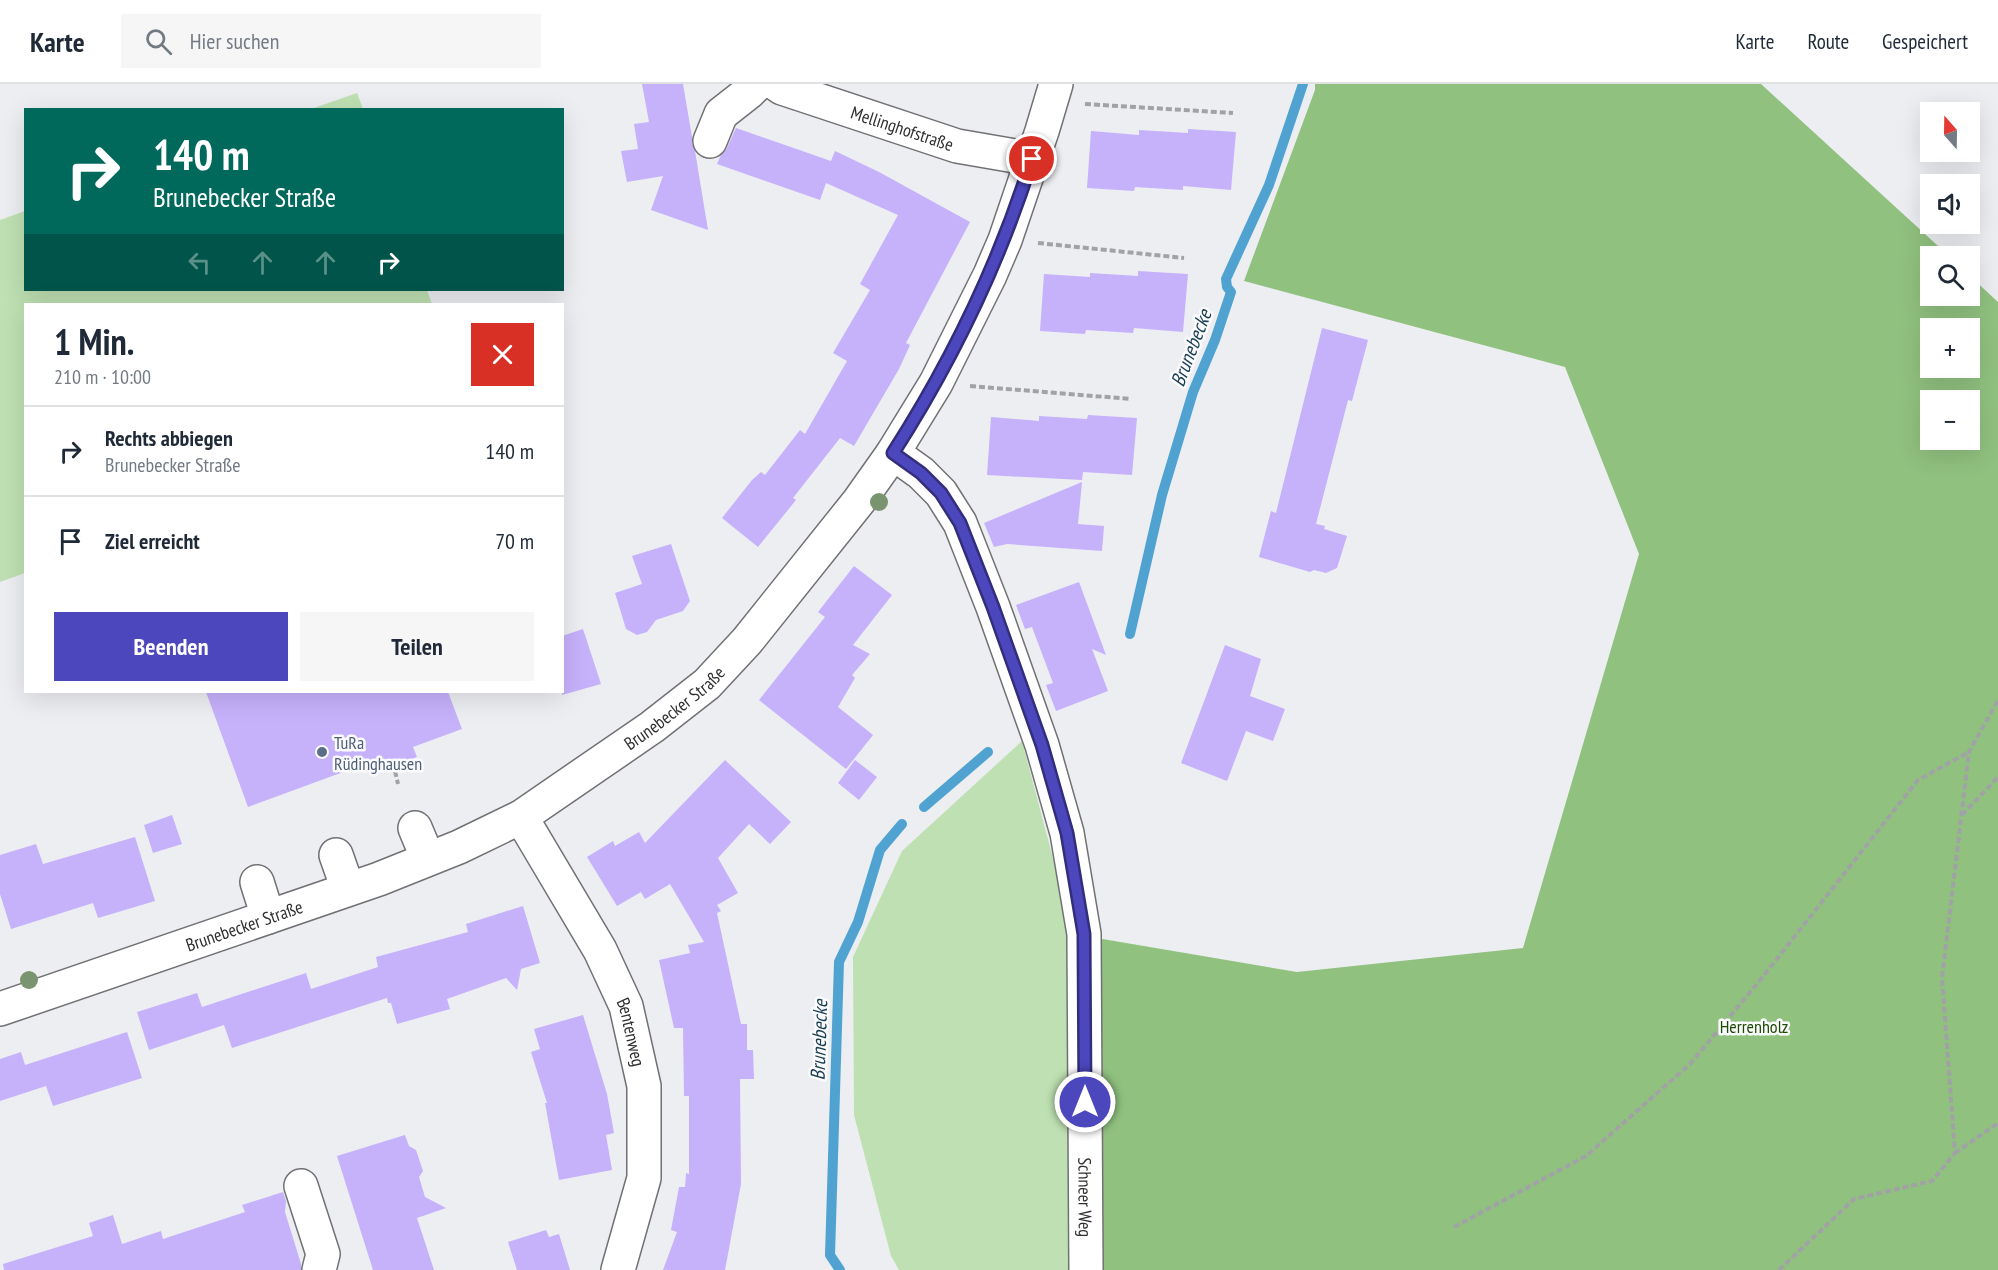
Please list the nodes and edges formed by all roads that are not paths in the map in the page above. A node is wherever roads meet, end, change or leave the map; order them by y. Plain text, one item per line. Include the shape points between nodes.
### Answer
1 (757, 84) edge
2 (776, 84) edge
3 (1053, 93) edge
4 (710, 141) dead end
5 (1032, 159) junction
6 (893, 453) junction
7 (521, 817) junction
8 (416, 828) dead end
9 (336, 855) dead end
10 (428, 860) junction
11 (257, 882) dead end
12 (348, 889) junction
13 (268, 917) junction
14 (0, 1009) edge
15 (301, 1186) dead end
16 (319, 1270) edge
17 (618, 1270) edge
18 (1086, 1270) edge

1 - 4 street via 721,114
2 - 5 street, Mellinghofstraße via 957,146
3 - 5 street, Brunebecker Straße
5 - 6 street, Brunebecker Straße via 990,275 936,383
6 - 7 street, Brunebecker Straße via 816,556 707,684
6 - 18 street, Schneer Weg via 941,493 960,523 1042,745 1067,833 1084,934
7 - 10 street, Brunebecker Straße
7 - 17 street, Bentenweg via 618,987 644,1086 644,1178
8 - 10 street
9 - 12 street
10 - 12 street, Brunebecker Straße
11 - 13 street
12 - 13 street, Brunebecker Straße
13 - 14 street, Brunebecker Straße
15 - 16 street via 323,1254

